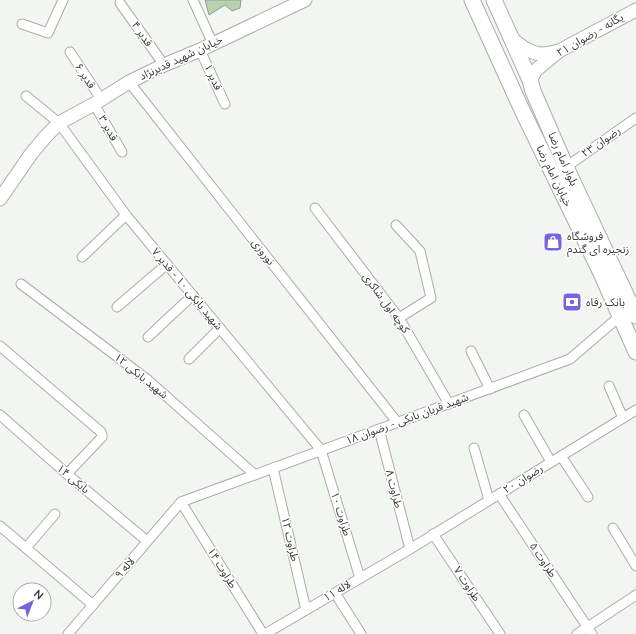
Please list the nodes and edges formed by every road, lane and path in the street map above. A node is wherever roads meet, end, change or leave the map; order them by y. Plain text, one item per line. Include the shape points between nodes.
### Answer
1 (63, 0) edge
2 (193, 0) edge
3 (305, 0) edge
4 (495, 0) edge
5 (120, 3) dead end
6 (474, 4) edge
7 (636, 10) edge
8 (22, 24) dead end
9 (511, 38) junction
10 (213, 44) junction
11 (200, 50) junction
12 (559, 51) junction
13 (70, 52) dead end
14 (164, 65) junction
15 (129, 82) junction
16 (532, 85) junction
17 (26, 96) dead end
18 (517, 99) junction
19 (98, 101) junction
20 (225, 104) dead end
21 (636, 118) edge
22 (59, 123) junction
23 (122, 152) dead end
24 (566, 167) junction
25 (0, 199) edge
26 (315, 208) dead end
27 (126, 215) junction
28 (396, 225) dead end
29 (82, 257) dead end
30 (167, 264) junction
31 (21, 284) dead end
32 (193, 295) junction
33 (632, 298) edge
34 (117, 306) dead end
35 (620, 316) junction
36 (636, 316) edge
37 (399, 318) junction
38 (220, 328) junction
39 (148, 337) dead end
40 (0, 346) edge
41 (471, 351) dead end
42 (636, 352) edge
43 (189, 359) dead end
44 (609, 386) dead end
45 (490, 389) junction
46 (449, 404) junction
47 (636, 410) edge
48 (0, 415) edge
49 (524, 415) dead end
50 (623, 418) junction
51 (397, 422) junction
52 (379, 429) junction
53 (474, 448) dead end
54 (321, 450) junction
55 (561, 456) junction
56 (551, 462) junction
57 (273, 468) junction
58 (67, 474) junction
59 (255, 475) junction
60 (499, 494) junction
61 (588, 497) dead end
62 (489, 500) junction
63 (181, 502) junction
64 (55, 514) dead end
65 (0, 526) edge
66 (613, 528) dead end
67 (433, 534) junction
68 (148, 542) junction
69 (26, 548) junction
70 (410, 549) junction
71 (636, 566) edge
72 (360, 578) junction
73 (335, 593) junction
74 (636, 595) edge
75 (93, 605) junction
76 (306, 610) junction
77 (590, 630) edge
78 (68, 634) edge
79 (264, 634) edge
80 (361, 634) edge
81 (500, 634) edge
82 (577, 634) edge

1 - 8 street via 48,33
2 - 10 street
3 - 10 street, خيابان شهيد قديرنژاد
4 - 6 main road
4 - 9 main road, بلوار امام رضا
5 - 14 street, قدیر ۴
6 - 18 main road, خیابان امام رضا
7 - 12 street, یگانه - رضوان ۲۱
9 - 12 street via 520,46 536,53
9 - 16 main road, بلوار امام رضا
10 - 11 street, خيابان شهيد قديرنژاد
11 - 14 street, خيابان شهيد قديرنژاد
11 - 20 street, قدیر ۱
12 - 16 street, یگانه - رضوان ۲۱ via 536,70
13 - 19 street, قدیر ۶
14 - 15 street, خيابان شهيد قديرنژاد
15 - 19 street, خيابان شهيد قديرنژاد
15 - 51 street, نوروزی
16 - 18 main road
16 - 24 main road, بلوار امام رضا
17 - 22 street, شهید بابکی ۱۰ - قدیر ۷
18 - 35 main road, خیابان امام رضا
19 - 22 street, خيابان شهيد قديرنژاد
19 - 23 street, قدیر ۳
21 - 24 street, رضوان ۲۳
22 - 25 street, خيابان شهيد قديرنژاد via 31,154
22 - 27 street, شهید بابکی ۱۰ - قدیر ۷
24 - 33 main road, بلوار امام رضا
26 - 37 street, کوچه اول شاکری
27 - 29 street
27 - 30 street, شهید بابکی ۱۰ - قدیر ۷
28 - 37 street via 420,251 431,298
30 - 32 street, شهید بابکی ۱۰ - قدیر ۷
30 - 34 street
31 - 59 street, شهید بابکی ۱۲ via 148,380
32 - 38 street, شهید بابکی ۱۰ - قدیر ۷
32 - 39 street
33 - 36 main road, بلوار امام رضا
35 - 42 main road, خیابان امام رضا
35 - 45 street, شهید قربان بابکی - رضوان ۱۸ via 570,359
37 - 46 street, کوچه اول شاکری
38 - 43 street
38 - 54 street, شهید بابکی ۱۰ - قدیر ۷
40 - 58 street via 101,432 102,437
41 - 45 street
44 - 50 street
45 - 46 street, شهید قربان بابکی - رضوان ۱۸
46 - 51 street, شهید قربان بابکی - رضوان ۱۸
47 - 50 street, رضوان ۲۰
48 - 58 street, بابکی ۱۴
49 - 56 street
50 - 55 street, رضوان ۲۰
51 - 52 street, شهید قربان بابکی - رضوان ۱۸
52 - 54 street, شهید قربان بابکی - رضوان ۱۸
52 - 70 street, طراوت ۸
53 - 62 street
54 - 57 street, شهید قربان بابکی - رضوان ۱۸
54 - 72 street, طراوت ۱۰
55 - 56 street, رضوان ۲۰
55 - 61 street
56 - 60 street, رضوان ۲۰
57 - 59 street, شهید قربان بابکی - رضوان ۱۸
57 - 76 street, طراوت ۱۲
58 - 68 street, بابکی ۱۴
59 - 63 street, شهید قربان بابکی - رضوان ۱۸
60 - 62 street, رضوان ۲۰
60 - 77 street, طراوت ۵
62 - 67 street, رضوان ۲۰
63 - 68 street, لاله ۹
63 - 79 street, طراوت ۱۴
64 - 69 street
65 - 69 street
66 - 71 street
67 - 70 street, رضوان ۲۰
67 - 81 street, طراوت ۷
68 - 75 street, لاله ۹
69 - 75 street
70 - 72 street, لاله ۱۱
72 - 73 street, لاله ۱۱
73 - 76 street, لاله ۱۱
73 - 80 street
74 - 77 street
75 - 78 street, لاله ۹
76 - 79 street, لاله ۱۱
77 - 82 street

